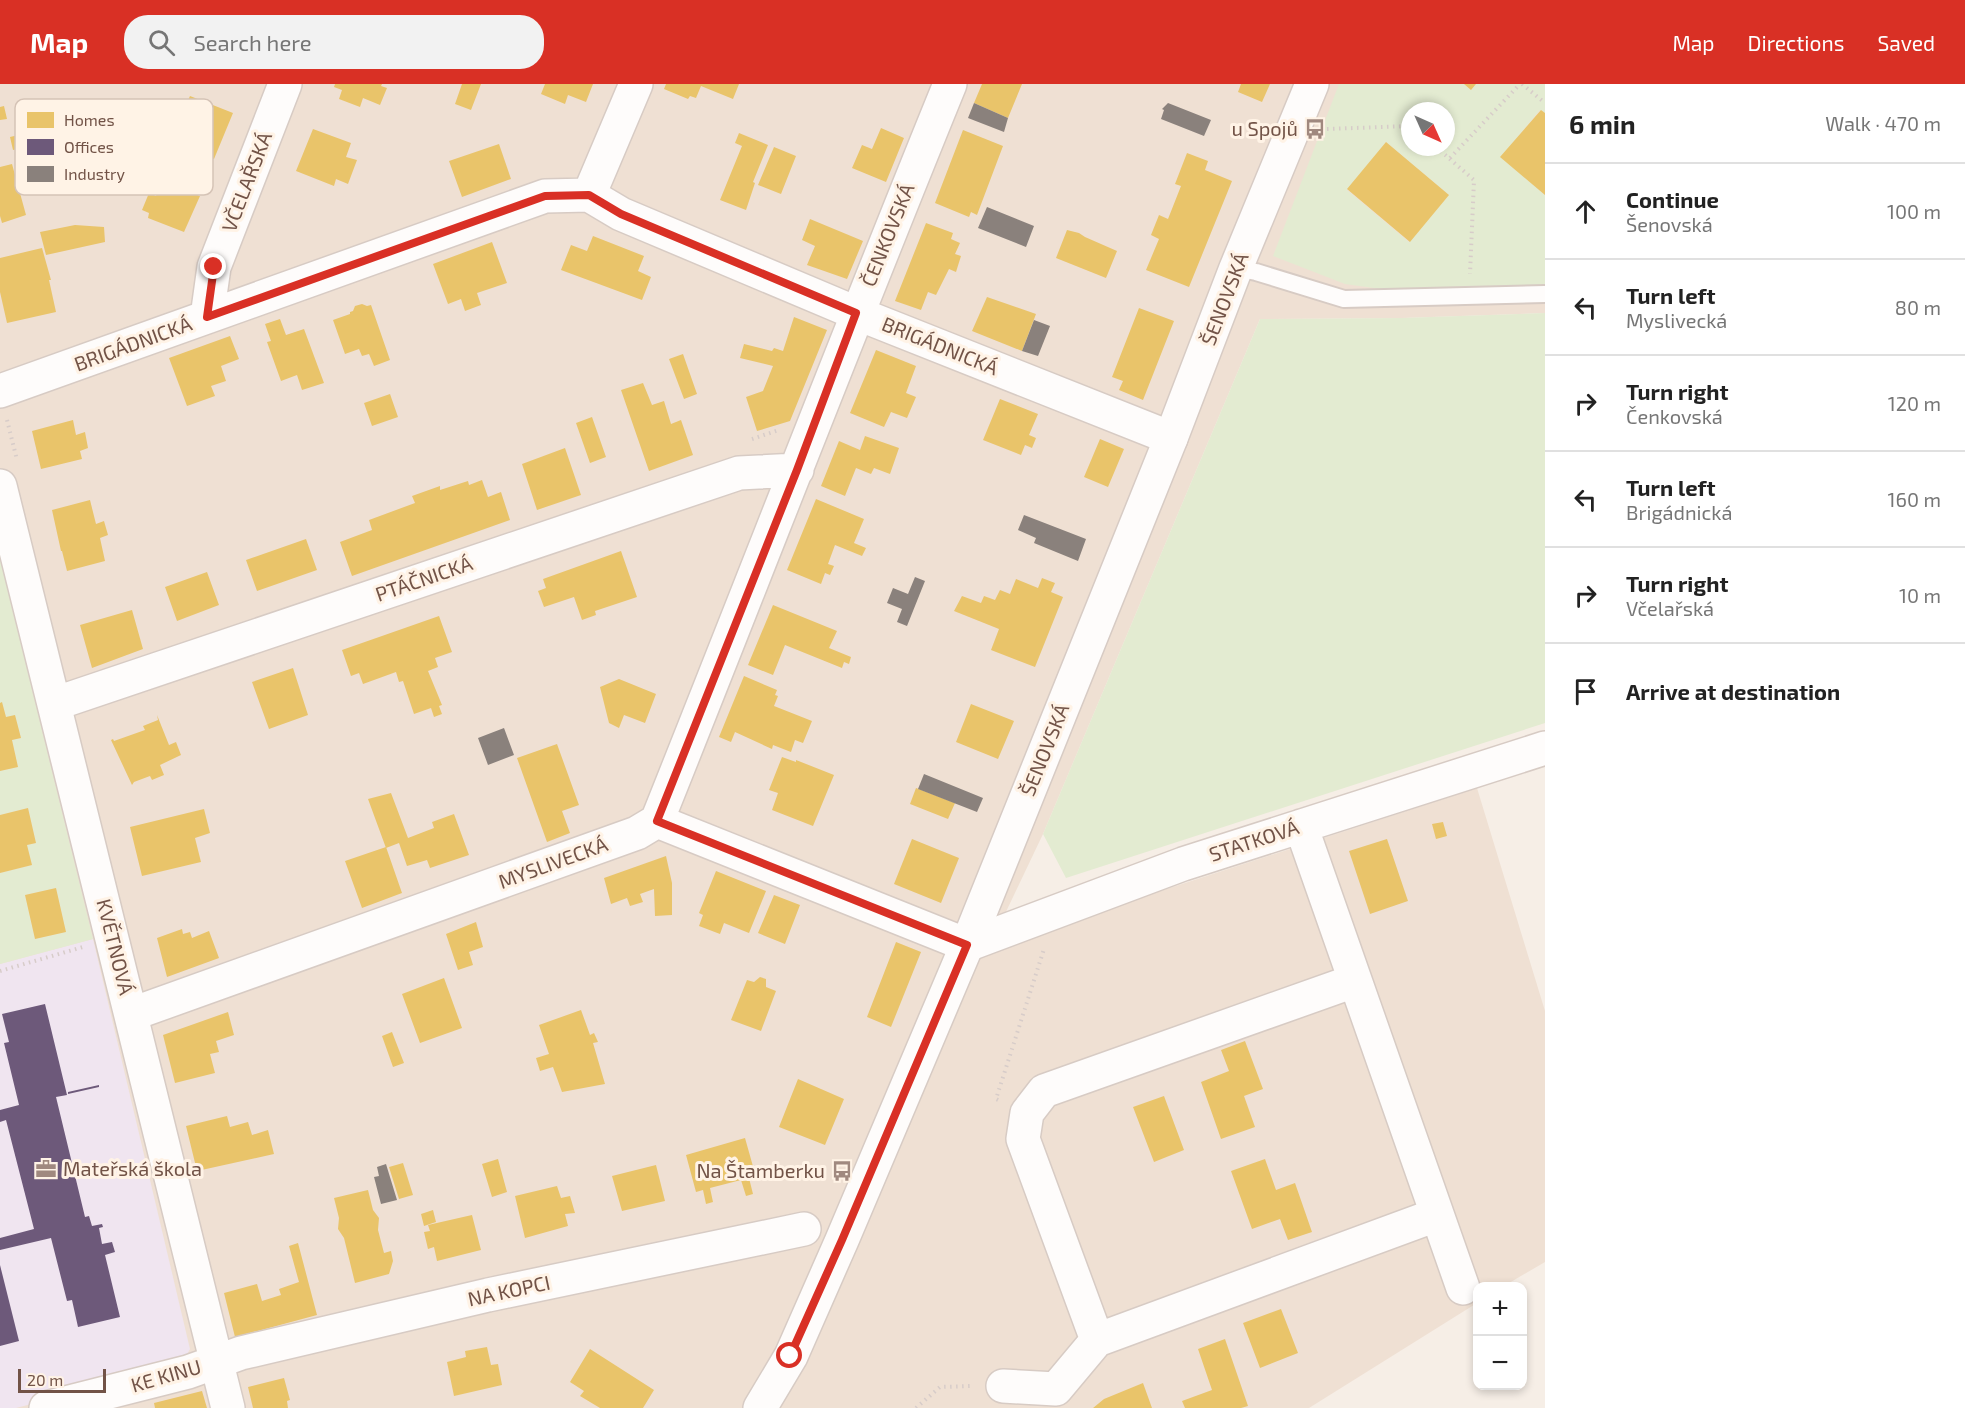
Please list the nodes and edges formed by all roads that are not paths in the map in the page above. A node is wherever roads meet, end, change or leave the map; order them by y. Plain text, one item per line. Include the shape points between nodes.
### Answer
1 (285, 84) edge
2 (636, 84) edge
3 (950, 84) edge
4 (1312, 84) edge
5 (589, 195) junction
6 (1236, 268) junction
7 (1545, 294) edge
8 (856, 313) junction
9 (207, 317) junction
10 (0, 391) edge
11 (1171, 438) junction
12 (797, 470) junction
13 (0, 486) edge
14 (54, 704) junction
15 (1545, 748) edge
16 (657, 821) junction
17 (1301, 826) junction
18 (967, 945) junction
19 (1354, 981) junction
20 (132, 1014) junction
21 (1436, 1215) junction
22 (804, 1229) dead end
23 (1463, 1287) dead end
24 (1097, 1340) junction
25 (217, 1361) junction
26 (1003, 1386) road end
27 (1056, 1399) edge
28 (46, 1408) edge
29 (228, 1408) edge
30 (760, 1408) edge

1 - 9 street, VČELAŘSKÁ via 214,267
2 - 5 street
3 - 8 street, ČENKOVSKÁ
4 - 6 street, ŠENOVSKÁ
5 - 8 street, BRIGÁDNICKÁ via 621,214
5 - 9 street, BRIGÁDNICKÁ via 545,196
6 - 7 lane via 1344,299
6 - 11 street, ŠENOVSKÁ
8 - 11 street, BRIGÁDNICKÁ
8 - 12 street, ČENKOVSKÁ
9 - 10 street, BRIGÁDNICKÁ
11 - 18 street, ŠENOVSKÁ
12 - 14 street, PTÁČNICKÁ via 739,473
12 - 16 street, ČENKOVSKÁ
13 - 14 street, KVĚTNOVÁ
14 - 20 street, KVĚTNOVÁ
15 - 17 street, STATKOVÁ
16 - 18 street
16 - 20 street, MYSLIVECKÁ via 636,833
17 - 18 street, STATKOVÁ via 1183,864
17 - 19 street
18 - 30 street, ŠENOVSKÁ via 833,1261 790,1356
19 - 21 street
19 - 24 street via 1044,1091 1027,1113 1023,1139
20 - 25 street, KVĚTNOVÁ
21 - 23 street
21 - 24 street
22 - 25 street, NA KOPCI via 488,1295
24 - 27 street
25 - 28 street, KE KINU
25 - 29 street, KVĚTNOVÁ
26 - 27 street

